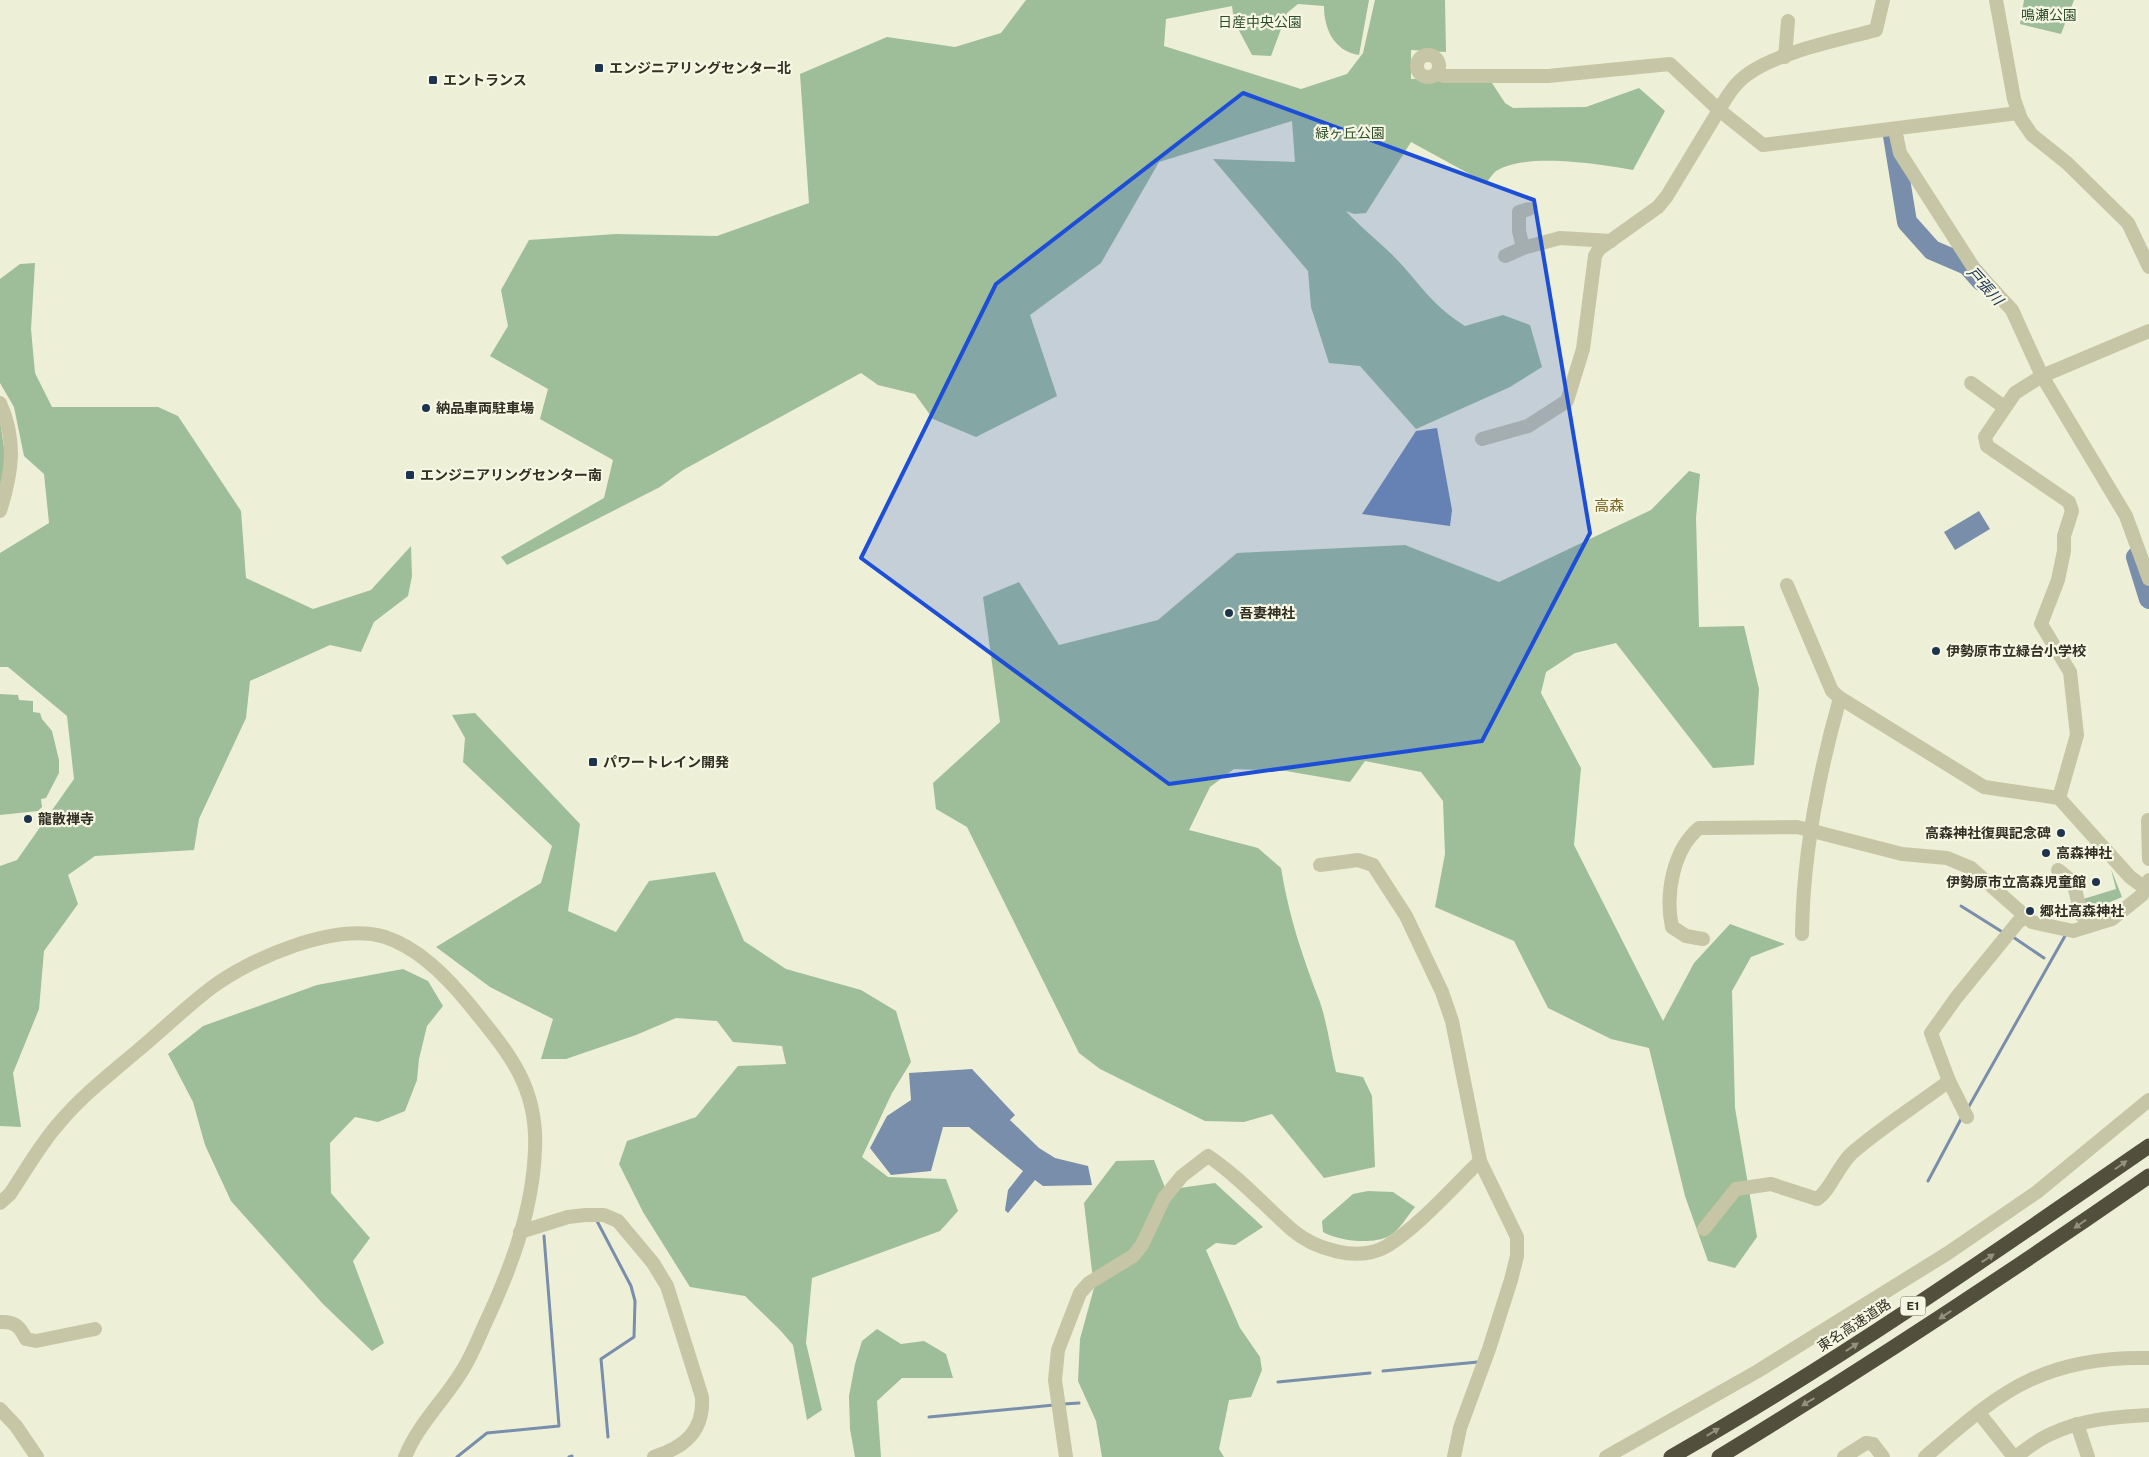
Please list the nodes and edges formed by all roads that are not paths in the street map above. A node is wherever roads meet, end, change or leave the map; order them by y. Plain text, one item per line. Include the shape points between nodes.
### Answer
1 (1883, 0) edge
2 (1998, 1) edge
3 (1788, 21) dead end
4 (1785, 57) junction
5 (1436, 74) dead end
6 (1719, 110) junction
7 (2018, 113) junction
8 (1895, 130) junction
9 (1529, 209) dead end
10 (1611, 241) junction
11 (1523, 248) junction
12 (1505, 256) dead end
13 (2149, 267) edge
14 (2149, 330) edge
15 (2042, 376) junction
16 (1971, 383) dead end
17 (0, 403) edge
18 (2004, 407) junction
19 (1482, 439) dead end
20 (0, 511) edge
21 (2149, 579) edge
22 (1787, 585) dead end
23 (1840, 698) junction
24 (2058, 798) junction
25 (2148, 820) edge
26 (1810, 829) junction
27 (2149, 859) edge
28 (1320, 865) dead end
29 (2058, 870) dead end
30 (2149, 884) edge
31 (2121, 912) junction
32 (2026, 917) junction
33 (1802, 934) dead end
34 (1703, 939) dead end
35 (1949, 1081) junction
36 (2149, 1100) edge
37 (1967, 1117) dead end
38 (2149, 1146) edge
39 (1480, 1161) junction
40 (2149, 1176) edge
41 (0, 1202) edge
42 (1704, 1230) dead end
43 (520, 1232) junction
44 (0, 1322) edge
45 (95, 1329) dead end
46 (2149, 1358) edge
47 (0, 1409) edge
48 (1979, 1413) junction
49 (2149, 1415) edge
50 (2078, 1424) junction
51 (37, 1457) edge
52 (405, 1457) edge
53 (654, 1457) edge
54 (1066, 1457) edge
55 (1454, 1457) edge
56 (1606, 1457) edge
57 (1671, 1457) edge
58 (1719, 1457) edge
59 (1844, 1457) edge
60 (1883, 1457) edge
61 (1925, 1457) edge
62 (2014, 1457) edge
63 (2088, 1457) edge

1 - 4 street via 1876,30
2 - 7 street
3 - 4 street
4 - 6 street via 1747,74 1729,92
5 - 6 street via 1548,76 1670,64
6 - 8 street via 1763,145
6 - 10 street via 1658,207
7 - 8 street
7 - 13 street via 2032,135 2067,163 2128,222
8 - 15 street via 1900,153 1975,270 2012,310
9 - 11 street via 1519,212 1518,231
10 - 11 street via 1560,238
10 - 19 street via 1595,256 1583,349 1567,401 1528,426
11 - 12 street
14 - 15 street
15 - 18 street via 2015,393
15 - 21 street via 2126,516
16 - 18 street
17 - 20 street via 12,454 9,482
18 - 24 street via 1986,433 1987,446 2069,502 2072,512 2064,536 2058,580 2041,624 2070,672 2077,735
22 - 23 street via 1832,691
23 - 24 street via 1984,787
23 - 26 street
24 - 30 street via 2130,877 2141,885
25 - 27 street
26 - 32 street via 1902,854 1947,858 1963,863
26 - 33 street via 1802,895
26 - 34 street via 1713,826 1699,828 1688,837 1671,883 1668,908 1672,927 1686,936
28 - 39 street via 1358,860 1373,865 1406,916 1452,1021
29 - 31 street via 2073,882 2082,916 2088,919 2115,909
30 - 31 street via 2142,895
31 - 32 street via 2103,924 2073,932 2038,925
32 - 35 street via 2018,922 1931,1033
35 - 37 street
35 - 42 street via 1851,1154 1837,1170 1824,1195 1817,1199 1771,1184 1736,1189
36 - 56 street via 2037,1192 1948,1253 1758,1372
57 -> 38 highway, 東名高速道路 / E1 via 1836,1357
39 - 54 street via 1386,1246 1352,1253 1310,1243 1226,1168 1208,1156 1182,1176 1164,1198 1134,1256 1089,1283 1080,1293 1058,1350 1055,1380
39 - 55 street via 1514,1227 1517,1256 1489,1349 1460,1428
40 -> 58 highway, E1 via 1999,1280
41 - 43 street via 10,1194 58,1123 84,1096 212,987 243,967 298,945 323,936 353,934 384,937 414,951 454,985 502,1044 516,1068 531,1099 535,1124 535,1152
43 - 52 street via 517,1248 465,1366 419,1430
43 - 53 street via 568,1217 604,1215 618,1222 653,1263 667,1286 702,1397 703,1415 691,1436 675,1450
44 - 45 street via 9,1321 20,1327 26,1339 36,1341
46 - 48 street via 2124,1357 2053,1371 2028,1380
47 - 51 street
48 - 61 street
48 - 62 street
49 - 50 street via 2096,1419
50 - 62 street via 2050,1434
50 - 63 street
59 - 60 street via 1866,1443 1873,1444

